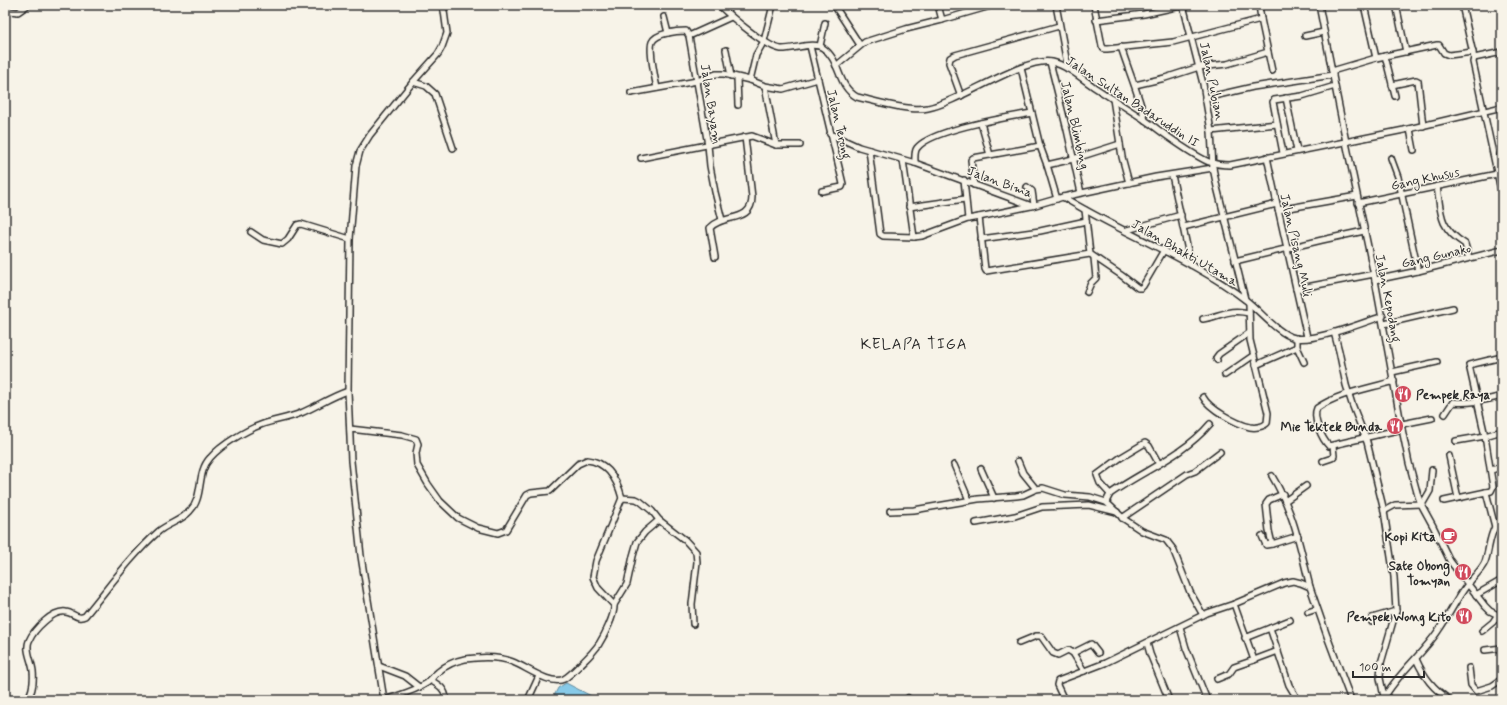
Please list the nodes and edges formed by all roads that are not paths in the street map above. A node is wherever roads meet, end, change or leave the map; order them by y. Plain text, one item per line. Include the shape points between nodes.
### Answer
1 (28, 5) edge
2 (441, 5) edge
3 (719, 5) edge
4 (773, 5) edge
5 (834, 5) edge
6 (938, 5) edge
7 (994, 5) edge
8 (1056, 5) edge
9 (1094, 5) edge
10 (1184, 5) edge
11 (1259, 5) edge
12 (1321, 5) edge
13 (1364, 5) edge
14 (1401, 5) edge
15 (1462, 5) edge
16 (10, 11) dead end
17 (664, 17) dead end
18 (731, 17) junction
19 (1261, 19) junction
20 (942, 20) junction
21 (1096, 20) junction
22 (825, 22) dead end
23 (1059, 26) junction
24 (1324, 32) junction
25 (668, 33) junction
26 (689, 36) junction
27 (1305, 36) dead end
28 (1192, 38) junction
29 (764, 41) junction
30 (860, 45) junction
31 (810, 46) junction
32 (820, 46) junction
33 (1121, 47) junction
34 (726, 50) dead end
35 (1268, 52) junction
36 (1406, 52) junction
37 (1473, 52) junction
38 (1502, 52) edge
39 (1385, 56) junction
40 (1376, 58) junction
41 (1474, 58) junction
42 (1050, 62) junction
43 (836, 66) junction
44 (1199, 67) junction
45 (1021, 68) junction
46 (1068, 69) junction
47 (1272, 72) dead end
48 (1333, 73) junction
49 (731, 76) junction
50 (737, 78) junction
51 (818, 79) junction
52 (750, 80) junction
53 (697, 81) junction
54 (413, 82) junction
55 (1135, 85) junction
56 (1392, 85) junction
57 (765, 86) junction
58 (1335, 86) junction
59 (657, 88) junction
60 (631, 93) dead end
61 (961, 96) junction
62 (1395, 96) dead end
63 (1205, 98) junction
64 (1286, 98) junction
65 (1113, 99) junction
66 (738, 105) dead end
67 (1502, 107) edge
68 (1484, 111) junction
69 (1032, 113) junction
70 (1145, 120) junction
71 (981, 123) junction
72 (1277, 124) junction
73 (1423, 126) junction
74 (1410, 129) junction
75 (1211, 131) junction
76 (830, 134) junction
77 (745, 137) junction
78 (1346, 142) junction
79 (1120, 144) junction
80 (708, 145) junction
81 (776, 145) junction
82 (800, 145) dead end
83 (1040, 146) junction
84 (453, 148) dead end
85 (868, 150) junction
86 (1414, 150) dead end
87 (1297, 151) junction
88 (1283, 153) junction
89 (990, 155) junction
90 (1268, 156) junction
91 (641, 158) dead end
92 (1391, 158) dead end
93 (1073, 159) junction
94 (903, 160) junction
95 (915, 163) junction
96 (1048, 165) junction
97 (1213, 165) junction
98 (1497, 174) junction
99 (1172, 175) junction
100 (964, 180) junction
101 (1129, 183) junction
102 (974, 185) junction
103 (1437, 186) junction
104 (1027, 187) dead end
105 (822, 191) dead end
106 (1081, 193) junction
107 (1402, 194) junction
108 (1502, 195) edge
109 (1357, 196) junction
110 (1063, 197) junction
111 (965, 199) junction
112 (1056, 199) junction
113 (1358, 203) junction
114 (1277, 204) junction
115 (1033, 205) junction
116 (909, 207) junction
117 (1085, 210) junction
118 (1278, 210) junction
119 (1180, 215) junction
120 (979, 217) junction
121 (1225, 218) junction
122 (968, 219) junction
123 (722, 220) junction
124 (1086, 221) junction
125 (1183, 228) junction
126 (1126, 230) junction
127 (251, 232) dead end
128 (1364, 232) junction
129 (914, 237) junction
130 (350, 239) junction
131 (982, 240) junction
132 (1287, 248) junction
133 (1164, 250) junction
134 (1502, 250) edge
135 (1092, 256) junction
136 (715, 257) dead end
137 (1468, 258) junction
138 (1235, 261) junction
139 (1191, 265) junction
140 (1418, 271) junction
141 (1375, 277) junction
142 (1296, 289) junction
143 (1087, 292) dead end
144 (1247, 301) junction
145 (1453, 308) dead end
146 (1249, 313) junction
147 (1383, 316) junction
148 (1203, 319) dead end
149 (1384, 324) junction
150 (1334, 332) junction
151 (1249, 333) junction
152 (1307, 337) junction
153 (1297, 338) junction
154 (1297, 347) junction
155 (1254, 355) junction
156 (1502, 357) edge
157 (1217, 360) dead end
158 (1304, 362) dead end
159 (1437, 362) dead end
160 (1256, 365) junction
161 (1392, 372) junction
162 (1225, 375) dead end
163 (1394, 382) junction
164 (348, 391) junction
165 (1349, 394) junction
166 (1502, 396) edge
167 (1203, 397) dead end
168 (1478, 402) junction
169 (1445, 414) dead end
170 (1432, 418) dead end
171 (1210, 424) dead end
172 (1402, 426) junction
173 (350, 430) junction
174 (1502, 431) edge
175 (1485, 436) junction
176 (1365, 437) junction
177 (1456, 441) dead end
178 (1333, 446) junction
179 (1220, 452) dead end
180 (1449, 456) dead end
181 (1018, 461) dead end
182 (1323, 461) dead end
183 (1159, 464) junction
184 (954, 465) dead end
185 (1502, 467) edge
186 (981, 469) dead end
187 (1432, 470) dead end
188 (1490, 470) junction
189 (1272, 476) dead end
190 (1306, 486) dead end
191 (1036, 489) junction
192 (1486, 492) junction
193 (1110, 494) junction
194 (1282, 494) junction
195 (622, 498) junction
196 (994, 498) junction
197 (1458, 498) junction
198 (969, 500) junction
199 (1285, 500) junction
200 (1444, 501) dead end
201 (1106, 502) junction
202 (1421, 504) junction
203 (890, 511) dead end
204 (1384, 511) junction
205 (1117, 512) junction
206 (1122, 518) junction
207 (659, 520) junction
208 (976, 523) dead end
209 (1502, 523) edge
210 (1495, 527) junction
211 (1262, 536) dead end
212 (1298, 536) junction
213 (1272, 544) junction
214 (1502, 580) edge
215 (1468, 584) junction
216 (1310, 587) junction
217 (1476, 595) junction
218 (1234, 604) junction
219 (614, 605) junction
220 (1317, 609) junction
221 (1396, 611) junction
222 (1308, 612) dead end
223 (1203, 615) junction
224 (1499, 617) edge
225 (1290, 620) dead end
226 (1372, 622) dead end
227 (693, 624) dead end
228 (1180, 627) junction
229 (1270, 628) junction
230 (1482, 631) dead end
231 (1245, 638) junction
232 (1019, 643) dead end
233 (1147, 644) junction
234 (1502, 648) edge
235 (1485, 650) dead end
236 (1278, 651) junction
237 (1073, 653) junction
238 (1098, 653) dead end
239 (1416, 659) junction
240 (1254, 660) junction
241 (379, 666) junction
242 (1469, 668) dead end
243 (1084, 671) junction
244 (540, 676) junction
245 (1217, 679) dead end
246 (1502, 679) edge
247 (430, 680) junction
248 (419, 687) junction
249 (1384, 699) edge
250 (27, 700) edge
251 (384, 700) edge
252 (446, 700) edge
253 (528, 700) edge
254 (1064, 700) edge
255 (1169, 700) edge
256 (1207, 700) edge
257 (1298, 700) edge
258 (1351, 700) edge
259 (1450, 700) edge

1 - 16 street via 18,12
2 - 54 street via 446,23 446,40 438,54
3 - 18 street
4 - 29 street
5 - 30 street
6 - 20 street
7 - 20 street
8 - 23 street
9 - 21 street
10 - 21 street via 1144,14
10 - 28 street, Jalan Pubian
11 - 19 street
12 - 24 street, Jalan Kepodang
13 - 40 street
14 - 36 street via 1397,9
15 - 37 street
17 - 25 street
18 - 26 street
18 - 29 street
19 - 28 street
19 - 35 street
20 - 30 street
21 - 33 street via 1103,47
22 - 32 street
23 - 46 street
23 - 61 street via 950,58 949,63
24 - 27 street
24 - 48 street, Jalan Kepodang
25 - 26 street via 686,31
25 - 59 street via 656,37 651,45
26 - 53 street, Jalan Bayam
28 - 33 street
28 - 44 street, Jalan Pubian
29 - 31 street via 783,49
29 - 52 street via 756,55
30 - 43 street
31 - 32 street
31 - 51 street, Jalan Terong
32 - 43 street, Jalan Sultan Badaruddin II via 828,52
33 - 55 street
34 - 49 street
35 - 44 street via 1227,64
35 - 47 street
36 - 37 street via 1437,44 1449,55
36 - 39 street
37 - 41 street
38 - 41 street
39 - 40 street
39 - 56 street
40 - 48 street
41 - 68 street
42 - 45 street, Jalan Sultan Badaruddin II via 1040,62
42 - 46 street, Jalan Sultan Badaruddin II
42 - 93 street, Jalan Blimbing
43 - 61 street, Jalan Sultan Badaruddin II via 846,89 857,96 918,109 927,109
44 - 55 street
44 - 63 street, Jalan Pubian
45 - 61 street, Jalan Sultan Badaruddin II
45 - 69 street
46 - 65 street, Jalan Sultan Badaruddin II
48 - 58 street, Jalan Kepodang
48 - 63 street
49 - 50 street
49 - 53 street via 716,74
50 - 52 street
50 - 66 street
51 - 57 street via 783,89
51 - 76 street, Jalan Terong
52 - 57 street
53 - 59 street
53 - 80 street, Jalan Bayam
54 - 84 street via 426,86 435,94
54 - 130 street via 360,151 356,166
55 - 70 street
56 - 62 street
56 - 73 street via 1418,81
57 - 81 street
58 - 64 street
58 - 78 street, Jalan Kepodang
59 - 60 street
63 - 75 street, Jalan Pubian
64 - 72 street via 1275,99 1273,102
64 - 87 street
65 - 70 street, Jalan Sultan Badaruddin II
65 - 79 street
67 - 68 street, Jalan Sultan Badaruddin II
68 - 73 street, Jalan Sultan Badaruddin II
68 - 98 street
69 - 71 street
69 - 83 street
70 - 97 street, Jalan Sultan Badaruddin II
71 - 89 street
71 - 95 street via 927,140 916,150
72 - 75 street
72 - 88 street
73 - 74 street, Jalan Sultan Badaruddin II
74 - 78 street, Jalan Sultan Badaruddin II
74 - 86 street
75 - 97 street, Jalan Pubian
76 - 85 street, Jalan Bima
76 - 105 street, Jalan Terong via 843,184 842,187
77 - 80 street
77 - 81 street via 756,137
77 - 123 street via 752,206 740,217
78 - 87 street, Jalan Sultan Badaruddin II
78 - 109 street, Jalan Kepodang
79 - 93 street
79 - 101 street
80 - 91 street
80 - 123 street, Jalan Bayam
81 - 82 street
83 - 89 street
83 - 96 street
85 - 94 street, Jalan Bima
85 - 129 street via 880,234
87 - 88 street, Jalan Sultan Badaruddin II
88 - 90 street, Jalan Sultan Badaruddin II
89 - 102 street via 971,159
90 - 97 street, Jalan Sultan Badaruddin II via 1230,165
90 - 114 street, Jalan Pisang Muli
92 - 107 street
93 - 96 street
93 - 106 street, Jalan Blimbing
94 - 95 street, Jalan Bima
94 - 116 street
95 - 100 street, Jalan Bima
96 - 112 street
97 - 99 street, Jalan Bima
97 - 121 street, Jalan Pubian
98 - 103 street, Gang Khusus
98 - 108 street
99 - 101 street, Jalan Bima
99 - 119 street
100 - 102 street, Jalan Bima
100 - 111 street
101 - 106 street, Jalan Bima
102 - 115 street, Jalan Bima
103 - 107 street, Gang Khusus
103 - 137 street via 1445,226 1465,244
104 - 115 street via 1032,190
106 - 110 street, Jalan Bima
107 - 113 street, Gang Khusus
107 - 140 street
109 - 113 street, Jalan Kepodang
109 - 118 street
110 - 112 street, Jalan Bima
110 - 117 street, Jalan Bhakti Utama
111 - 116 street
111 - 122 street
112 - 115 street, Jalan Bima
113 - 128 street, Jalan Kepodang
114 - 118 street, Jalan Pisang Muli
114 - 121 street
115 - 120 street
116 - 129 street
117 - 124 street
117 - 126 street, Jalan Bhakti Utama
118 - 132 street, Jalan Pisang Muli
119 - 125 street
119 - 126 street
120 - 122 street
120 - 131 street
121 - 125 street
121 - 138 street, Jalan Pubian
122 - 129 street
123 - 136 street via 710,228
124 - 131 street
124 - 135 street
125 - 139 street
126 - 133 street, Jalan Bhakti Utama
127 - 130 street via 263,240 282,244 297,225 301,224
128 - 132 street
128 - 141 street, Jalan Kepodang
130 - 164 street
131 - 135 street via 986,271
132 - 138 street
132 - 142 street, Jalan Pisang Muli
133 - 135 street via 1141,288
133 - 139 street, Jalan Bhakti Utama
134 - 137 street, Gang Gunako
135 - 143 street via 1096,278
137 - 140 street, Gang Gunako
138 - 144 street, Jalan Pubian
139 - 144 street, Jalan Bhakti Utama
140 - 141 street, Gang Gunako
141 - 142 street, Gang Gunako
141 - 147 street, Jalan Kepodang
142 - 152 street, Jalan Pisang Muli
144 - 146 street, Jalan Pubian
144 - 153 street, Jalan Bhakti Utama via 1286,334
145 - 149 street
146 - 148 street via 1238,310
146 - 151 street, Jalan Pubian
147 - 149 street, Jalan Kepodang
147 - 150 street
149 - 161 street, Jalan Kepodang
150 - 152 street
150 - 165 street
151 - 155 street, Jalan Pubian
151 - 157 street via 1219,354
152 - 153 street
153 - 154 street
154 - 158 street
154 - 160 street
155 - 160 street, Jalan Pubian
155 - 162 street
156 - 168 street via 1469,365
159 - 161 street
160 - 167 street, Jalan Pubian via 1268,413 1265,425 1250,427 1238,422 1206,403
161 - 163 street, Jalan Kepodang
163 - 165 street
163 - 172 street, Jalan Kepodang
164 - 173 street
164 - 250 street via 334,395 301,413 244,432 210,458 204,466 197,498 191,511 160,530 126,565 85,616 81,618 68,612 56,612 31,636 28,647 33,685
165 - 176 street
165 - 178 street via 1324,403 1315,411 1327,445
166 - 168 street
168 - 169 street via 1453,402
168 - 175 street
170 - 172 street
171 - 183 street
172 - 176 street
172 - 202 street, Jalan Kepodang
173 - 195 street via 416,438 417,465 440,501 458,518 490,532 506,530 527,495 550,491 578,464 587,460 603,465 608,470 618,485
173 - 241 street via 352,481 361,556
174 - 175 street
175 - 177 street
175 - 188 street
176 - 178 street
176 - 204 street
178 - 182 street via 1334,456
179 - 206 street
180 - 197 street
181 - 191 street
183 - 193 street
183 - 193 street via 1145,443 1120,458 1097,475 1100,483
184 - 198 street
185 - 188 street
186 - 196 street
187 - 202 street via 1430,491
188 - 192 street via 1493,488
189 - 194 street
190 - 199 street
191 - 196 street via 1023,495
191 - 201 street via 1046,488 1065,495 1090,497
192 - 197 street
192 - 210 street
193 - 201 street
194 - 199 street
194 - 213 street via 1266,504
195 - 207 street via 640,501
195 - 219 street via 596,561 593,577 598,588
196 - 198 street
197 - 200 street
198 - 203 street via 914,510
199 - 212 street
201 - 205 street
202 - 204 street via 1395,505
202 - 215 street, Jalan Kepodang via 1450,561
204 - 221 street via 1394,577
205 - 206 street
205 - 208 street via 1089,506 1042,507 1015,516
206 - 223 street via 1142,531 1169,542 1190,592
207 - 219 street via 637,542 627,584
207 - 227 street via 678,533 696,552
209 - 210 street
210 - 215 street via 1485,562
211 - 213 street via 1266,545
212 - 213 street
212 - 216 street
214 - 217 street
215 - 217 street, Jalan Kepodang
215 - 239 street via 1439,630
216 - 218 street via 1293,582 1284,583
216 - 220 street
217 - 224 street, Jalan Kepodang
218 - 223 street
218 - 231 street
219 - 244 street via 600,643 573,672 561,680
220 - 222 street
220 - 258 street
221 - 226 street via 1374,617 1371,619
221 - 249 street via 1381,663 1380,678
223 - 228 street
224 - 230 street
225 - 229 street
228 - 233 street
228 - 256 street
229 - 231 street
229 - 236 street
231 - 240 street
232 - 237 street via 1038,635 1043,637 1053,654 1058,655 1068,650
233 - 243 street
233 - 255 street
234 - 235 street
236 - 240 street
236 - 257 street via 1289,685
237 - 238 street via 1091,644
237 - 243 street
239 - 249 street
239 - 259 street via 1428,681
240 - 245 street via 1234,667 1229,674
241 - 248 street via 405,676
241 - 251 street
242 - 246 street via 1471,685 1476,691 1492,686
243 - 254 street via 1057,682
244 - 247 street via 513,662 485,658 457,661
244 - 253 street
247 - 248 street
247 - 252 street via 443,689
248 - 251 street

